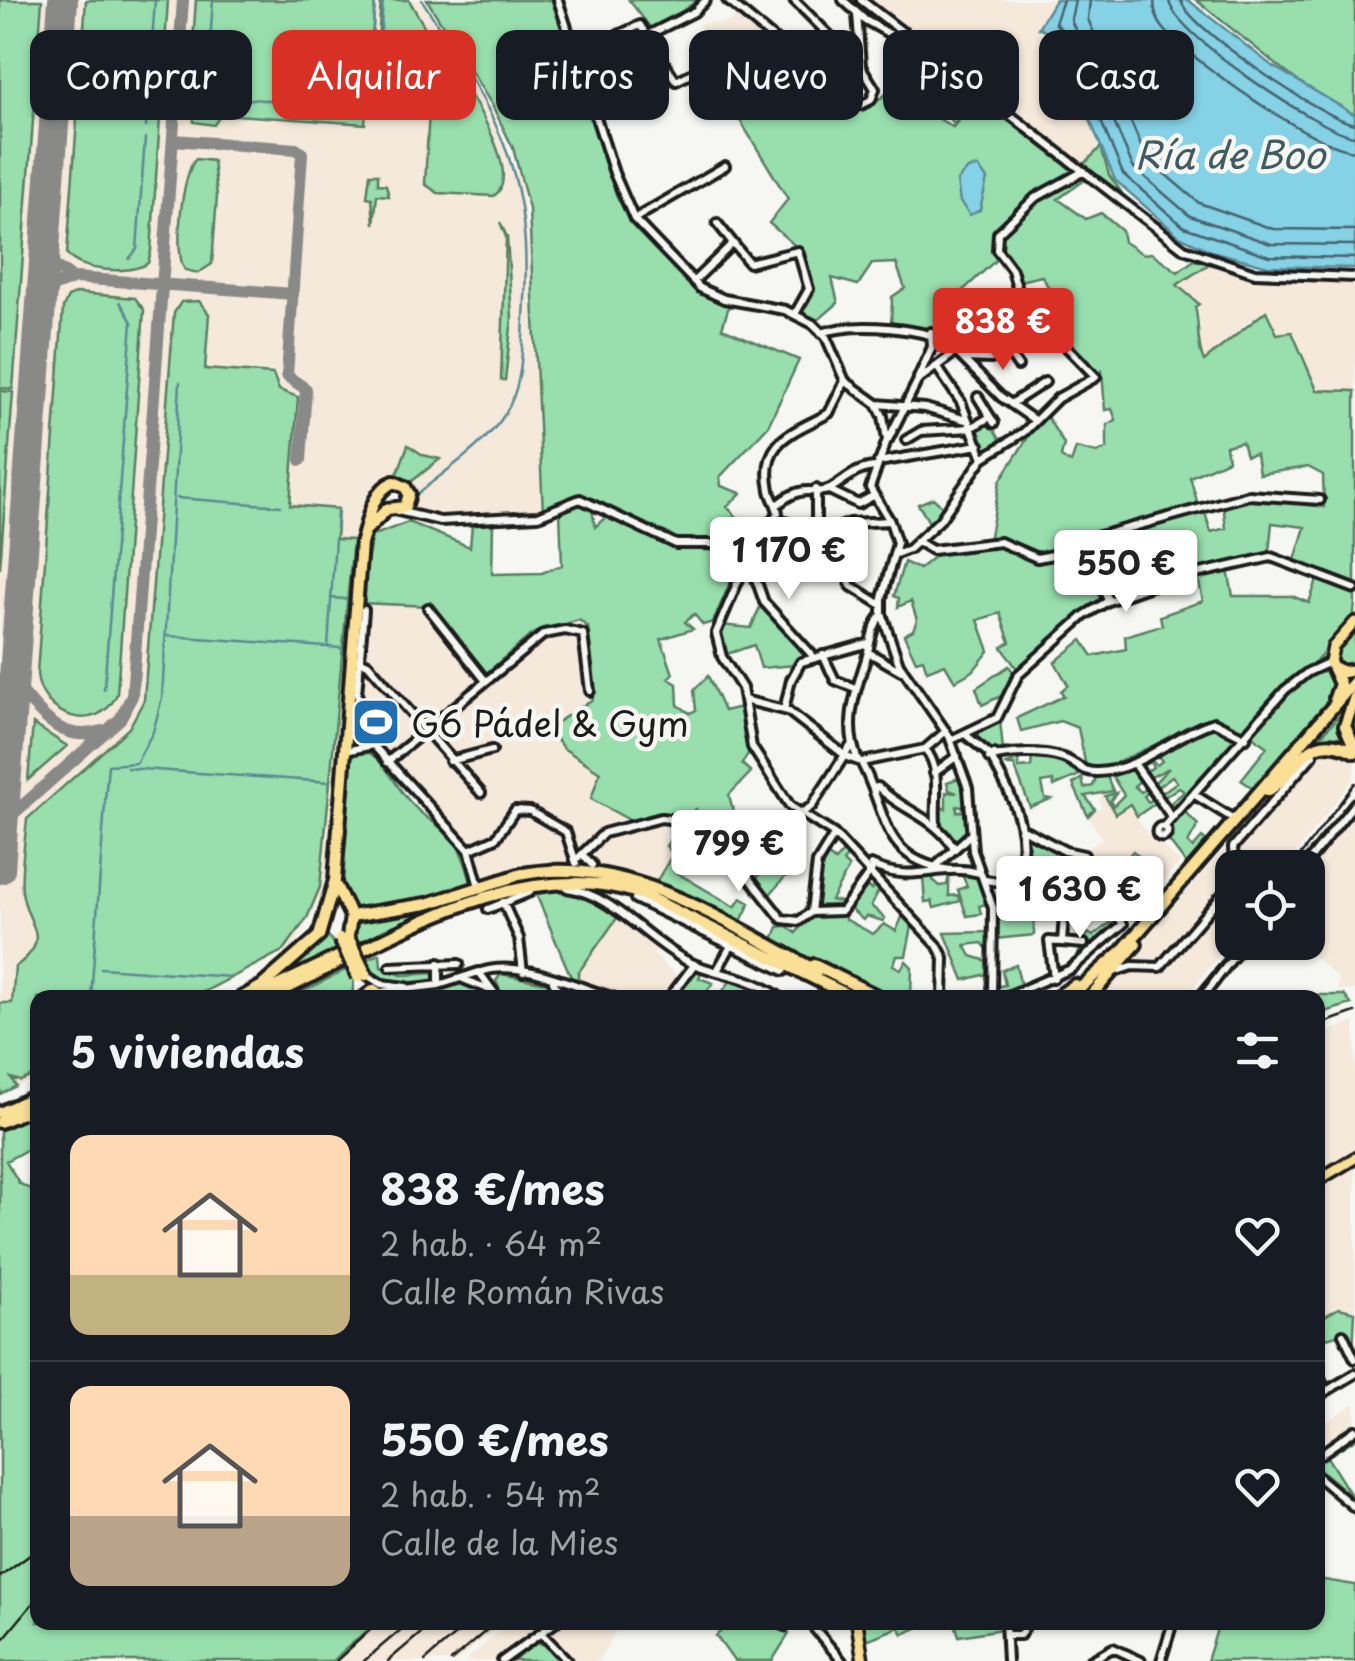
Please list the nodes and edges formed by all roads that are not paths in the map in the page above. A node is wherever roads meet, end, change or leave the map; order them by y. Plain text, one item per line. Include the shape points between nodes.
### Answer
1 (558, 0) edge
2 (706, 0) edge
3 (727, 0) edge
4 (794, 0) edge
5 (843, 0) edge
6 (860, 0) edge
7 (858, 14) junction
8 (568, 30) edge
9 (658, 30) edge
10 (763, 30) edge
11 (824, 30) edge
12 (859, 30) edge
13 (901, 30) edge
14 (883, 31) edge
15 (669, 70) edge
16 (863, 70) edge
17 (689, 75) edge
18 (863, 104) edge
19 (597, 120) edge
20 (1019, 120) edge
21 (726, 166) dead end
22 (1084, 170) junction
23 (634, 219) junction
24 (717, 224) dead end
25 (732, 244) junction
26 (1355, 277) edge
27 (694, 282) junction
28 (1018, 290) junction
29 (957, 302) dead end
30 (795, 314) junction
31 (932, 332) junction
32 (821, 333) junction
33 (957, 347) junction
34 (964, 358) junction
35 (1018, 366) dead end
36 (937, 367) junction
37 (918, 380) junction
38 (845, 381) junction
39 (1044, 382) dead end
40 (978, 398) dead end
41 (877, 404) junction
42 (1012, 404) junction
43 (905, 405) junction
44 (1034, 420) junction
45 (969, 424) junction
46 (887, 440) junction
47 (906, 440) dead end
48 (979, 445) junction
49 (983, 458) junction
50 (876, 464) junction
51 (816, 489) junction
52 (829, 490) junction
53 (380, 495) junction
54 (872, 496) junction
55 (1320, 500) dead end
56 (864, 503) junction
57 (777, 505) junction
58 (397, 508) junction
59 (776, 519) junction
60 (860, 522) junction
61 (890, 522) junction
62 (365, 530) junction
63 (818, 534) junction
64 (915, 543) junction
65 (754, 544) junction
66 (1089, 547) junction
67 (899, 551) junction
68 (748, 556) junction
69 (1353, 588) edge
70 (1108, 601) junction
71 (881, 604) junction
72 (428, 608) dead end
73 (364, 610) dead end
74 (882, 614) junction
75 (1355, 622) edge
76 (869, 643) junction
77 (868, 652) junction
78 (823, 654) junction
79 (812, 656) junction
80 (359, 660) junction
81 (1330, 662) junction
82 (1355, 670) edge
83 (903, 672) junction
84 (485, 680) junction
85 (1355, 680) edge
86 (855, 688) junction
87 (590, 691) dead end
88 (1355, 694) edge
89 (744, 700) junction
90 (784, 710) junction
91 (424, 730) junction
92 (946, 731) junction
93 (966, 734) junction
94 (1246, 738) junction
95 (951, 740) junction
96 (1303, 742) junction
97 (852, 744) junction
98 (373, 745) junction
99 (924, 749) junction
100 (1355, 749) edge
101 (492, 750) dead end
102 (344, 751) junction
103 (844, 754) junction
104 (1313, 755) dead end
105 (991, 756) junction
106 (953, 758) junction
107 (932, 759) junction
108 (450, 761) junction
109 (387, 762) junction
110 (860, 762) junction
111 (1134, 762) junction
112 (934, 774) junction
113 (874, 788) junction
114 (1268, 791) junction
115 (480, 792) dead end
116 (1195, 795) junction
117 (1355, 803) edge
118 (801, 814) junction
119 (1171, 816) junction
120 (1232, 818) dead end
121 (936, 823) junction
122 (1165, 826) dead end
123 (1025, 830) junction
124 (834, 834) junction
125 (971, 834) junction
126 (972, 846) junction
127 (959, 847) junction
128 (469, 850) junction
129 (1233, 850) edge
130 (1317, 850) edge
131 (715, 852) junction
132 (1084, 855) dead end
133 (578, 859) junction
134 (912, 861) junction
135 (935, 867) junction
136 (1066, 868) dead end
137 (872, 869) junction
138 (951, 870) junction
139 (554, 871) junction
140 (518, 876) junction
141 (907, 876) junction
142 (983, 877) junction
143 (335, 880) junction
144 (478, 883) dead end
145 (1012, 884) junction
146 (1096, 885) dead end
147 (1066, 890) dead end
148 (1049, 897) junction
149 (635, 898) dead end
150 (503, 902) junction
151 (1062, 903) junction
152 (1215, 903) edge
153 (486, 904) junction
154 (701, 911) junction
155 (348, 912) junction
156 (810, 912) junction
157 (337, 929) junction
158 (1141, 929) junction
159 (1062, 942) junction
160 (1084, 944) dead end
161 (1136, 944) junction
162 (732, 946) junction
163 (782, 953) junction
164 (1231, 960) edge
165 (439, 964) junction
166 (458, 964) dead end
167 (695, 964) junction
168 (390, 967) dead end
169 (499, 969) junction
170 (718, 969) junction
171 (800, 970) junction
172 (784, 971) dead end
173 (523, 972) junction
174 (1114, 972) junction
175 (362, 976) junction
176 (1054, 978) junction
177 (480, 979) junction
178 (552, 980) junction
179 (566, 984) junction
180 (439, 985) junction
181 (409, 988) junction
182 (579, 988) junction
183 (252, 990) edge
184 (269, 990) edge
185 (287, 990) edge
186 (298, 990) edge
187 (372, 990) edge
188 (399, 990) edge
189 (406, 990) edge
190 (492, 990) edge
191 (496, 990) edge
192 (558, 990) edge
193 (564, 990) edge
194 (576, 990) edge
195 (586, 990) edge
196 (675, 990) edge
197 (769, 990) edge
198 (831, 990) edge
199 (839, 990) edge
200 (851, 990) edge
201 (863, 990) edge
202 (943, 990) edge
203 (991, 990) edge
204 (1023, 990) edge
205 (1066, 990) edge
206 (1077, 990) edge
207 (1088, 990) edge
208 (1097, 990) edge
209 (1208, 990) edge
210 (30, 1099) edge
211 (4, 1110) edge
212 (30, 1110) edge
213 (0, 1124) edge
214 (1355, 1158) edge
215 (1325, 1176) edge
216 (1343, 1334) dead end
217 (1355, 1359) edge
218 (1355, 1374) edge
219 (1326, 1391) edge
220 (1355, 1430) edge
221 (1325, 1451) edge
222 (1325, 1483) edge
223 (1355, 1508) edge
224 (546, 1630) edge
225 (816, 1630) edge
226 (856, 1630) edge
227 (1006, 1630) edge
228 (1023, 1630) edge
229 (1171, 1630) edge
230 (542, 1633) junction
231 (1006, 1635) junction
232 (502, 1661) edge
233 (568, 1661) edge
234 (842, 1661) edge
235 (862, 1661) edge
236 (1007, 1661) edge
237 (1090, 1661) edge
238 (1141, 1661) edge
239 (1161, 1661) edge

1 - 8 street
2 - 9 street
3 - 10 street
4 - 11 street
5 - 7 street
6 - 13 street
7 - 12 street
7 - 14 street
15 - 17 street via 676,81
16 - 18 street via 876,91
19 - 23 street
20 - 22 street
21 - 23 street
22 - 26 street via 1168,240 1202,257 1273,275
22 - 28 street via 1034,198 998,233 997,250
23 - 27 street
24 - 25 street
25 - 27 street
25 - 30 street via 752,264 798,251 809,289
27 - 30 street via 724,299
28 - 33 street
28 - 44 street via 1096,377
29 - 33 street
30 - 32 street
31 - 32 street via 858,324
31 - 33 street
31 - 37 street
32 - 38 street
33 - 34 street
33 - 36 street
34 - 35 street via 991,359 1007,350
34 - 42 street
36 - 37 street
36 - 45 street
37 - 43 street
38 - 41 street
38 - 57 street via 829,412 797,426 772,454 769,487
39 - 42 street
40 - 45 street via 992,420
41 - 43 street
41 - 46 street
42 - 44 street
43 - 45 street
43 - 46 street
44 - 49 street
45 - 47 street
45 - 48 street
46 - 50 street
48 - 49 street
48 - 50 street
49 - 64 street via 948,510
50 - 52 street
50 - 54 street
51 - 52 street
51 - 57 street via 800,490
51 - 63 street
52 - 56 street
53 - 58 highway
53 - 58 highway via 398,482 408,490
53 - 62 highway
54 - 56 street
54 - 61 street
55 - 66 street via 1264,492 1236,497 1096,537
56 - 60 street
57 - 59 street
58 - 62 highway
58 - 65 street via 440,521 538,516 580,499 676,544
59 - 63 street
59 - 65 street
60 - 61 street
60 - 63 street
61 - 67 street
62 - 102 highway
63 - 71 street via 838,552 851,586
64 - 66 street via 932,550 1000,542 1037,558
64 - 67 street
65 - 68 street
66 - 70 street
67 - 71 street
68 - 79 street via 764,602
68 - 89 street via 716,633
69 - 70 street via 1271,557
70 - 93 street via 1018,674 997,718
71 - 74 street
72 - 84 street
73 - 80 street
74 - 76 street
74 - 83 street
75 - 81 main road via 1333,647
76 - 77 street
76 - 78 street
77 - 83 street
77 - 86 street
78 - 79 street
78 - 86 street via 835,680
79 - 90 street via 793,674
80 - 91 street
80 - 98 street via 357,694
81 - 82 highway via 1340,671
81 - 94 street via 1296,680
81 - 96 highway via 1338,692
83 - 92 street
84 - 87 street via 540,636 575,630 584,638
84 - 91 street
85 - 96 highway
86 - 97 street
88 - 100 highway via 1345,726
88 - 114 highway
89 - 90 street
89 - 118 street via 752,746
90 - 103 street
91 - 108 street
91 - 109 street
92 - 95 street
92 - 99 street
93 - 95 street
93 - 105 street
94 - 111 street via 1214,722
94 - 116 street
95 - 106 street
96 - 158 highway
97 - 103 street
97 - 110 street
98 - 102 street
98 - 109 street
99 - 107 street
99 - 110 street
100 - 114 highway via 1322,742
101 - 108 street
102 - 143 highway
103 - 110 street
103 - 118 street via 820,798
104 - 129 street
105 - 111 street via 1057,756 1086,772
105 - 123 street
106 - 107 street
106 - 112 street
106 - 125 street via 970,798
107 - 112 street
108 - 115 street
109 - 128 street
110 - 113 street
111 - 119 street
112 - 121 street
113 - 121 street
113 - 134 street via 886,826
114 - 161 highway
116 - 119 street
116 - 120 street
117 - 130 street
118 - 124 street
118 - 131 street
119 - 122 street
121 - 127 street
123 - 132 street
123 - 145 street
124 - 137 street
124 - 156 street via 817,863
125 - 126 street
125 - 127 street
126 - 127 street
126 - 142 street
127 - 135 street
128 - 133 street via 496,838 515,810 524,808 566,832
128 - 144 street
131 - 133 street via 668,818 611,830
131 - 156 street via 748,876 782,919 799,921
133 - 140 highway
133 - 154 highway via 628,872
134 - 135 street
134 - 141 street
135 - 138 street
136 - 148 street
137 - 141 street
137 - 156 street via 842,910
137 - 202 street via 941,951
138 - 141 street
138 - 142 street
139 - 140 highway
139 - 154 highway via 614,875
139 - 184 highway via 448,906
140 - 155 highway via 427,904
142 - 145 street
142 - 203 street via 994,919
143 - 155 highway
143 - 157 highway
145 - 148 street
146 - 176 street via 1124,924
147 - 151 street
148 - 151 street
149 - 162 street
150 - 153 street
150 - 167 street via 540,890 582,891
150 - 173 street
151 - 159 street
152 - 174 street via 1160,966
153 - 171 highway via 546,882 612,884
153 - 185 highway
153 - 186 highway
154 - 163 highway
155 - 157 highway
155 - 157 highway via 335,906
157 - 175 highway, bridge
157 - 183 highway
158 - 205 highway
158 - 206 highway
159 - 160 street
159 - 176 street via 1048,941
161 - 174 highway
161 - 207 highway
162 - 170 street
162 - 172 street
163 - 200 highway
163 - 201 highway
164 - 209 street
165 - 166 street
165 - 168 street
165 - 180 street
167 - 170 street
167 - 196 street
169 - 173 street
169 - 177 street
169 - 191 street
170 - 197 street
171 - 198 highway
171 - 199 highway
173 - 178 street
174 - 208 highway
175 - 181 street
175 - 187 highway
176 - 204 street
177 - 180 street
177 - 190 street
178 - 179 street
178 - 192 street
179 - 182 street
179 - 193 street
180 - 181 street
181 - 188 street
181 - 189 street
182 - 194 street
182 - 195 street
210 - 211 highway
212 - 213 highway
214 - 215 main road
216 - 217 street
218 - 219 street
220 - 221 street
222 - 223 street
224 - 230 street
225 - 234 street
226 - 235 main road
227 - 231 street
228 - 231 street
229 - 239 street
230 - 232 street
230 - 233 street
231 - 236 street
237 - 238 street via 1118,1648

